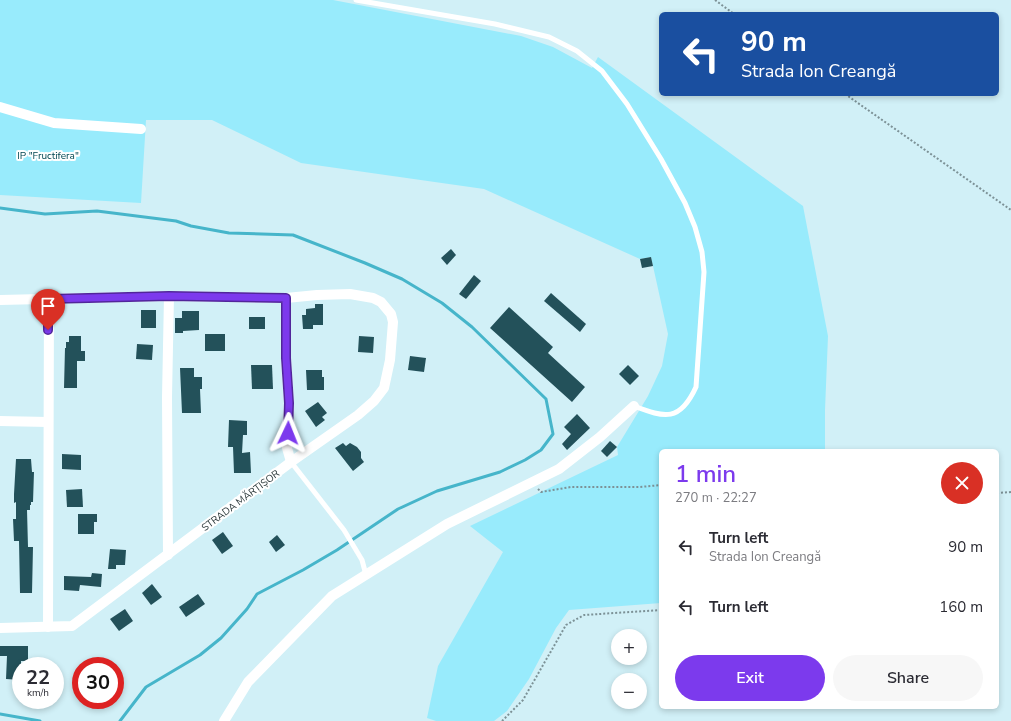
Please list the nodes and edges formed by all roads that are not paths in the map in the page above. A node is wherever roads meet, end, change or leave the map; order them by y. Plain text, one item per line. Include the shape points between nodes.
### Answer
1 (356, 0) edge
2 (0, 107) edge
3 (141, 129) dead end
4 (169, 296) junction
5 (286, 298) junction
6 (48, 299) junction
7 (0, 300) edge
8 (634, 406) joint
9 (0, 421) edge
10 (48, 422) junction
11 (290, 462) junction
12 (168, 555) junction
13 (366, 575) junction
14 (48, 627) junction
15 (0, 628) edge
16 (224, 721) edge

1 - 8 lane via 495,24 549,37 577,51 593,63 627,104 662,159 685,203 702,252 704,272 696,387 689,402 668,415 657,415
2 - 3 street via 54,123
4 - 5 street, STRADA MĂRȚIȘOR
4 - 6 street, STRADA MĂRȚIȘOR
4 - 12 street
5 - 11 street via 289,403 287,448
5 - 11 street, STRADA MĂRȚIȘOR via 350,294 373,298 381,302 391,314 393,322 390,360 384,388 358,415
6 - 7 street, STRADA MĂRȚIȘOR
6 - 10 street
8 - 13 street via 559,469 447,524
9 - 10 street
10 - 14 street
11 - 12 street, STRADA MĂRȚIȘOR
11 - 13 lane via 344,530 362,560
12 - 14 street, STRADA MĂRȚIȘOR via 72,626
13 - 16 street via 332,596 248,682
14 - 15 street, STRADA MĂRȚIȘOR

